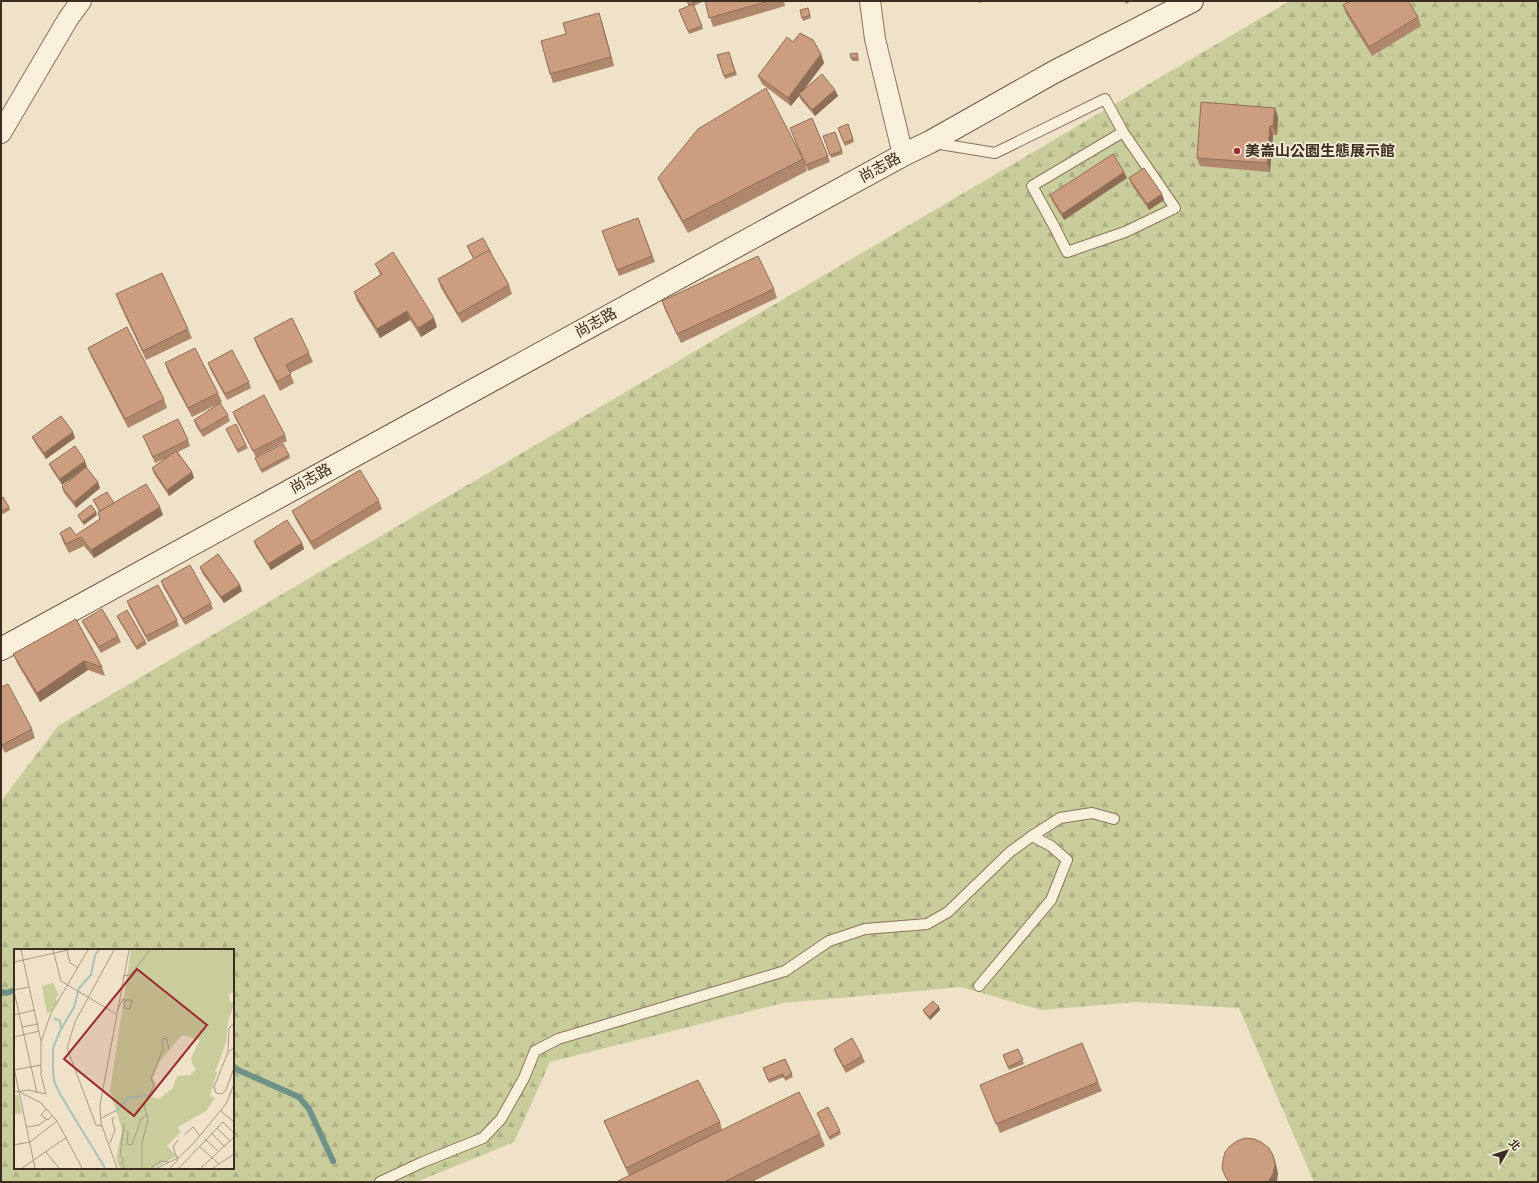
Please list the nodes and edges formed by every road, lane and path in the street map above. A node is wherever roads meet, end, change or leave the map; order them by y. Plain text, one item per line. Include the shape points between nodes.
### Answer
1 (81, 1) edge
2 (870, 1) edge
3 (1192, 1) edge
4 (1123, 132) junction
5 (1, 133) edge
6 (930, 142) junction
7 (903, 155) junction
8 (1, 650) edge
9 (1114, 819) dead end
10 (1032, 836) junction
11 (979, 986) dead end
12 (380, 1182) edge

1 - 5 street
2 - 7 street via 875,39
3 - 6 street, 尚志路 via 1054,72
4 - 4 lane via 1032,186 1067,252 1124,232 1175,208
4 - 6 lane via 1105,99 995,153
6 - 7 street, 尚志路
7 - 8 street, 尚志路
9 - 10 lane via 1092,813 1060,818
10 - 11 lane via 1051,846 1067,860 1051,900
10 - 12 lane via 1010,852 948,912 927,924 865,929 829,941 785,971 558,1038 534,1051 524,1078 502,1120 483,1138

